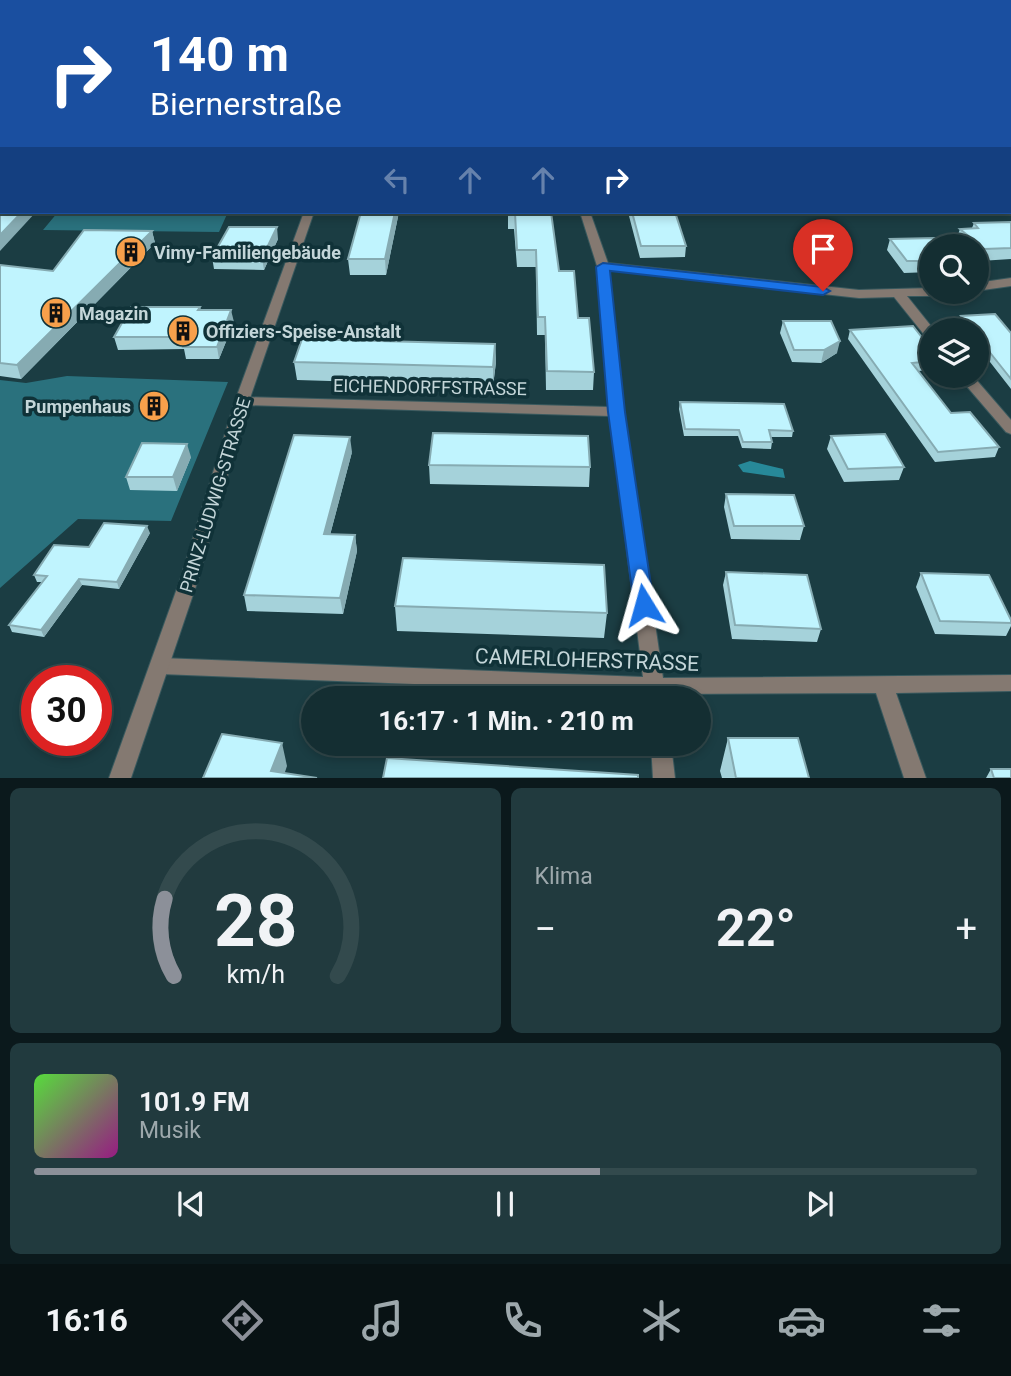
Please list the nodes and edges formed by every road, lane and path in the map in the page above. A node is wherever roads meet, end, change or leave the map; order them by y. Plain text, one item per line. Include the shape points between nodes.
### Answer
1 (308, 214) edge
2 (586, 214) edge
3 (603, 267) junction
4 (1011, 282) edge
5 (989, 285) edge
6 (919, 293) edge
7 (899, 295) junction
8 (919, 319) edge
9 (975, 388) edge
10 (242, 401) junction
11 (617, 412) junction
12 (1011, 429) edge
13 (161, 666) junction
14 (1011, 683) edge
15 (883, 685) junction
16 (556, 686) edge
17 (654, 686) edge
18 (711, 690) edge
19 (662, 756) edge
20 (120, 778) edge
21 (664, 778) edge
22 (915, 778) edge

1 - 10 street, PRINZ-LUDWIG-STRASSE
2 - 3 street
3 - 7 street
3 - 11 street
4 - 5 street
6 - 7 street
7 - 8 street
9 - 12 street
10 - 11 street, EICHENDORFFSTRASSE
10 - 13 street, PRINZ-LUDWIG-STRASSE
11 - 17 street
13 - 16 street, CAMERLOHERSTRASSE
13 - 20 street, PRINZ-LUDWIG-STRASSE
14 - 15 street, CAMERLOHERSTRASSE
15 - 18 street, CAMERLOHERSTRASSE
15 - 22 street
19 - 21 street

